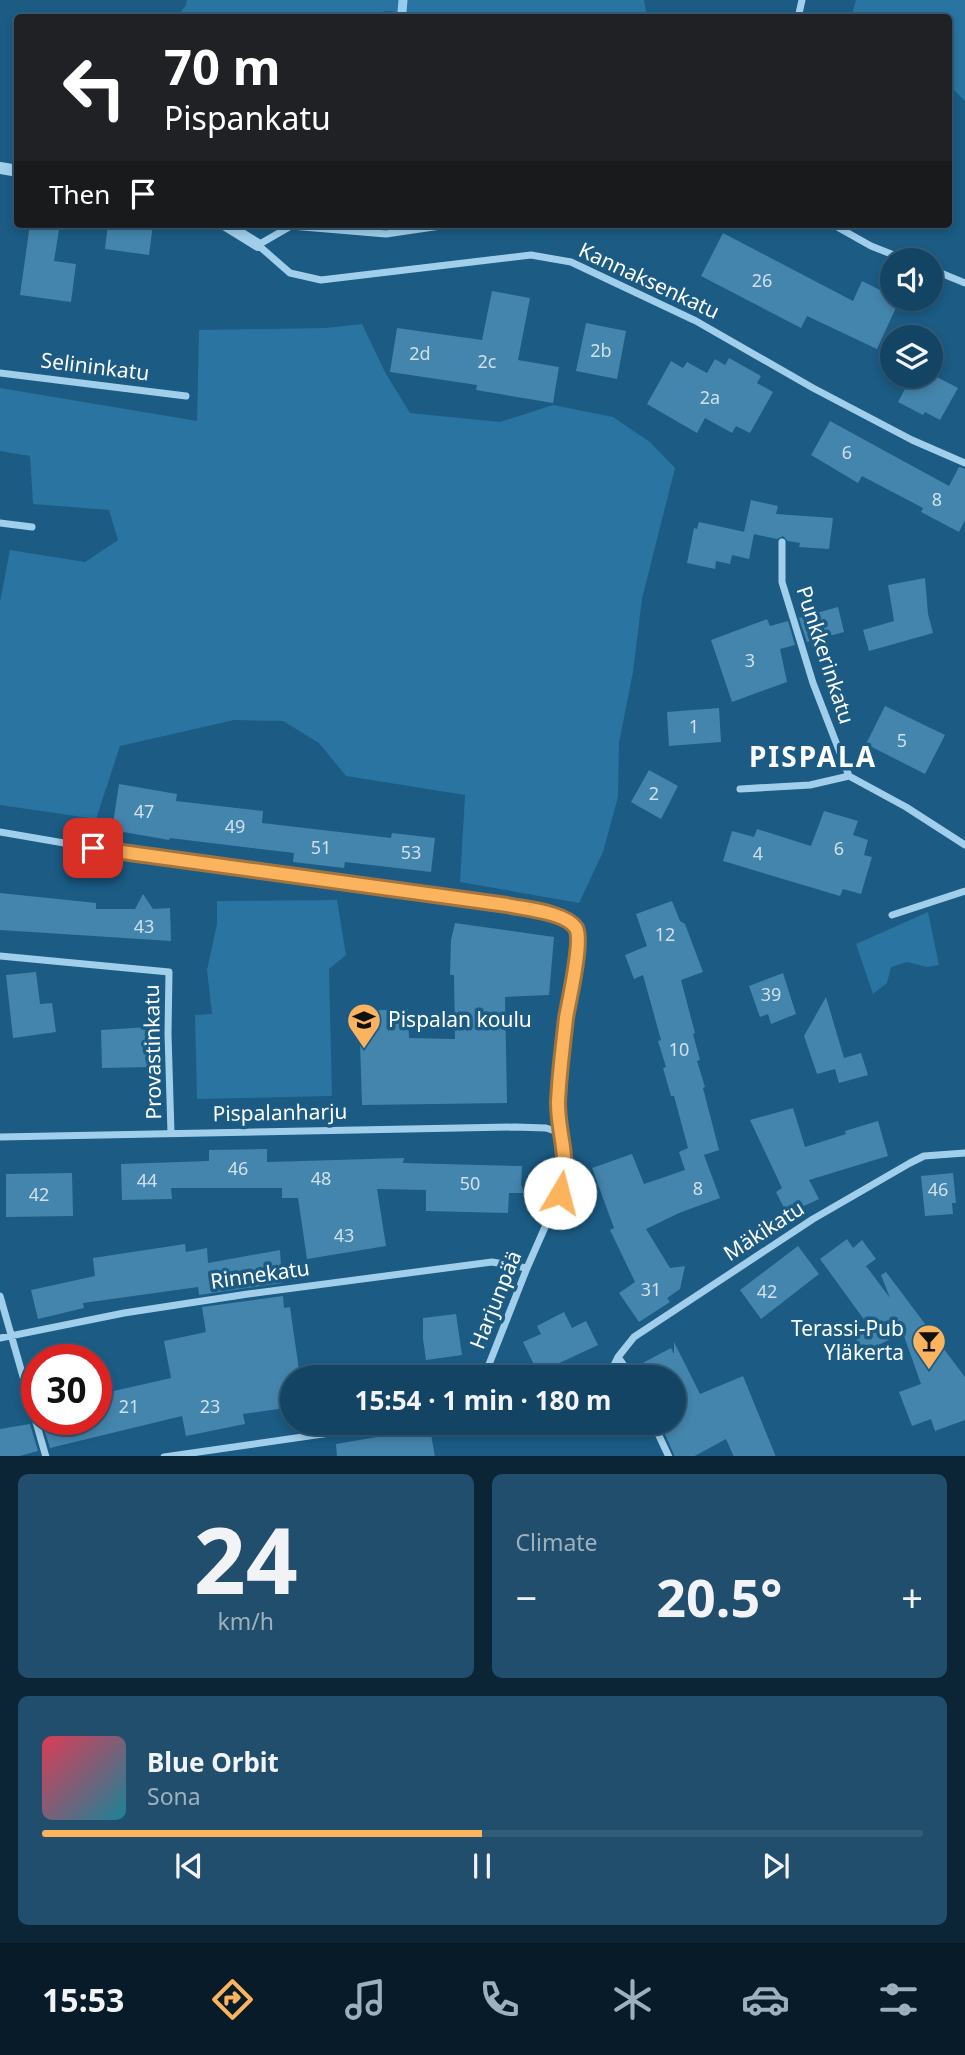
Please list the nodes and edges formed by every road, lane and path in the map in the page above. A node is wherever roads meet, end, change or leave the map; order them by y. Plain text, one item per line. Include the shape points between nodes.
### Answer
1 (231, 228) edge
2 (286, 228) edge
3 (314, 228) edge
4 (427, 228) edge
5 (839, 228) edge
6 (258, 244) junction
7 (880, 250) edge
8 (943, 274) edge
9 (965, 283) edge
10 (0, 373) edge
11 (186, 396) dead end
12 (965, 463) edge
13 (0, 523) edge
14 (32, 527) dead end
15 (782, 542) dead end
16 (849, 776) junction
17 (740, 789) dead end
18 (0, 832) edge
19 (965, 845) edge
20 (965, 891) edge
21 (892, 915) dead end
22 (0, 956) edge
23 (172, 1133) junction
24 (561, 1133) junction
25 (0, 1137) edge
26 (965, 1153) edge
27 (527, 1268) junction
28 (0, 1296) edge
29 (12, 1336) junction
30 (0, 1338) edge
31 (618, 1357) junction
32 (489, 1365) edge
33 (614, 1365) edge
34 (624, 1365) edge
35 (316, 1435) edge
36 (659, 1435) edge
37 (46, 1456) edge
38 (171, 1456) edge
39 (669, 1456) edge

1 - 6 street
2 - 6 street
3 - 4 street via 386,234
5 - 7 street
6 - 12 street, Kannaksenkatu via 290,273 321,280 531,255 571,262 696,321 813,388
8 - 9 street
10 - 11 street, Selininkatu
13 - 14 street
15 - 16 street, Punkkerinkatu via 782,582 813,683
16 - 17 street via 810,785
16 - 19 street
18 - 24 street, Harjunpää via 507,905 567,919 577,930 578,949 559,1079
20 - 21 street
22 - 23 street, Provastinkatu via 169,972
23 - 24 street, Pispalanharju via 515,1127
23 - 25 street, Pispalanharju
24 - 27 street, Harjunpää via 566,1176
26 - 31 street, Mäkikatu via 924,1156 813,1219 634,1337
27 - 29 street, Rinnekatu via 492,1262 398,1274 124,1313
27 - 32 street, Harjunpää
28 - 29 street
29 - 30 street, Rinnekatu
29 - 37 street
31 - 33 street, Mäkikatu
31 - 34 street
35 - 38 street
36 - 39 street

